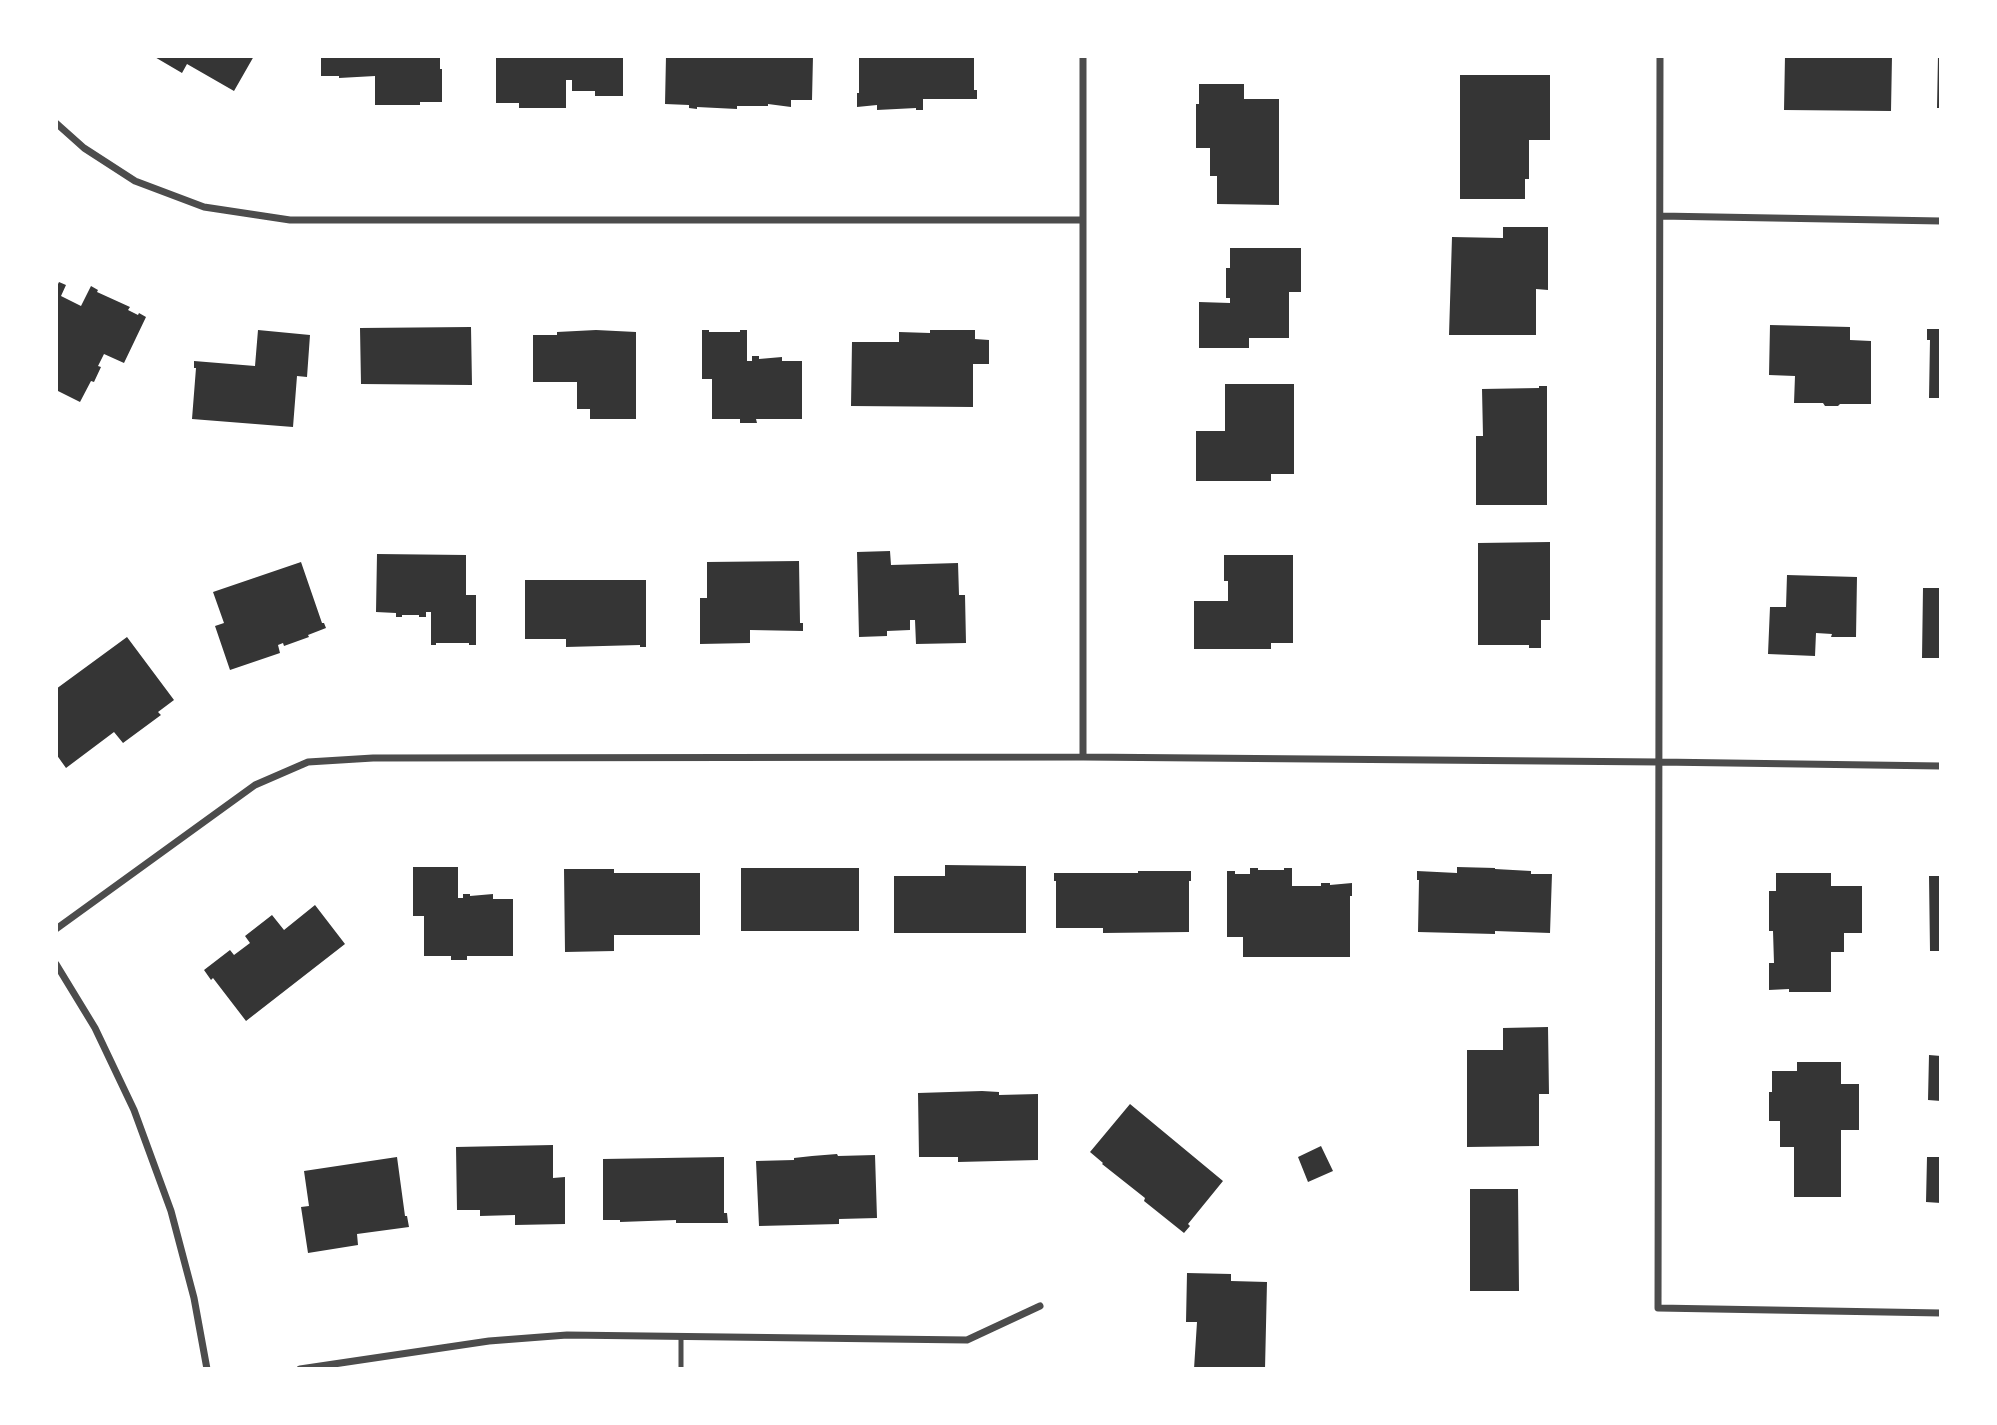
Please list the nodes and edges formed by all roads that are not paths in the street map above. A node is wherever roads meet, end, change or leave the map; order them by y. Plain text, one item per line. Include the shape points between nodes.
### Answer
1 (1083, 56) edge
2 (1660, 56) edge
3 (56, 123) edge
4 (1660, 216) junction
5 (1083, 220) junction
6 (1941, 221) edge
7 (1083, 757) junction
8 (1659, 762) junction
9 (1941, 766) edge
10 (56, 929) edge
11 (56, 964) edge
12 (1040, 1306) dead end
13 (1941, 1313) edge
14 (681, 1336) junction
15 (207, 1369) edge
16 (300, 1369) edge
17 (681, 1369) edge

1 - 5 street
2 - 4 street
3 - 5 street via 84,148 135,181 204,206 290,220
4 - 6 street
4 - 8 street
5 - 7 street
7 - 8 street
7 - 10 street via 308,762 255,785
8 - 9 street
8 - 13 street via 1658,1308
11 - 15 street via 95,1028 134,1110 172,1211
12 - 14 street via 967,1340
14 - 16 street via 568,1335 489,1341
14 - 17 lane

